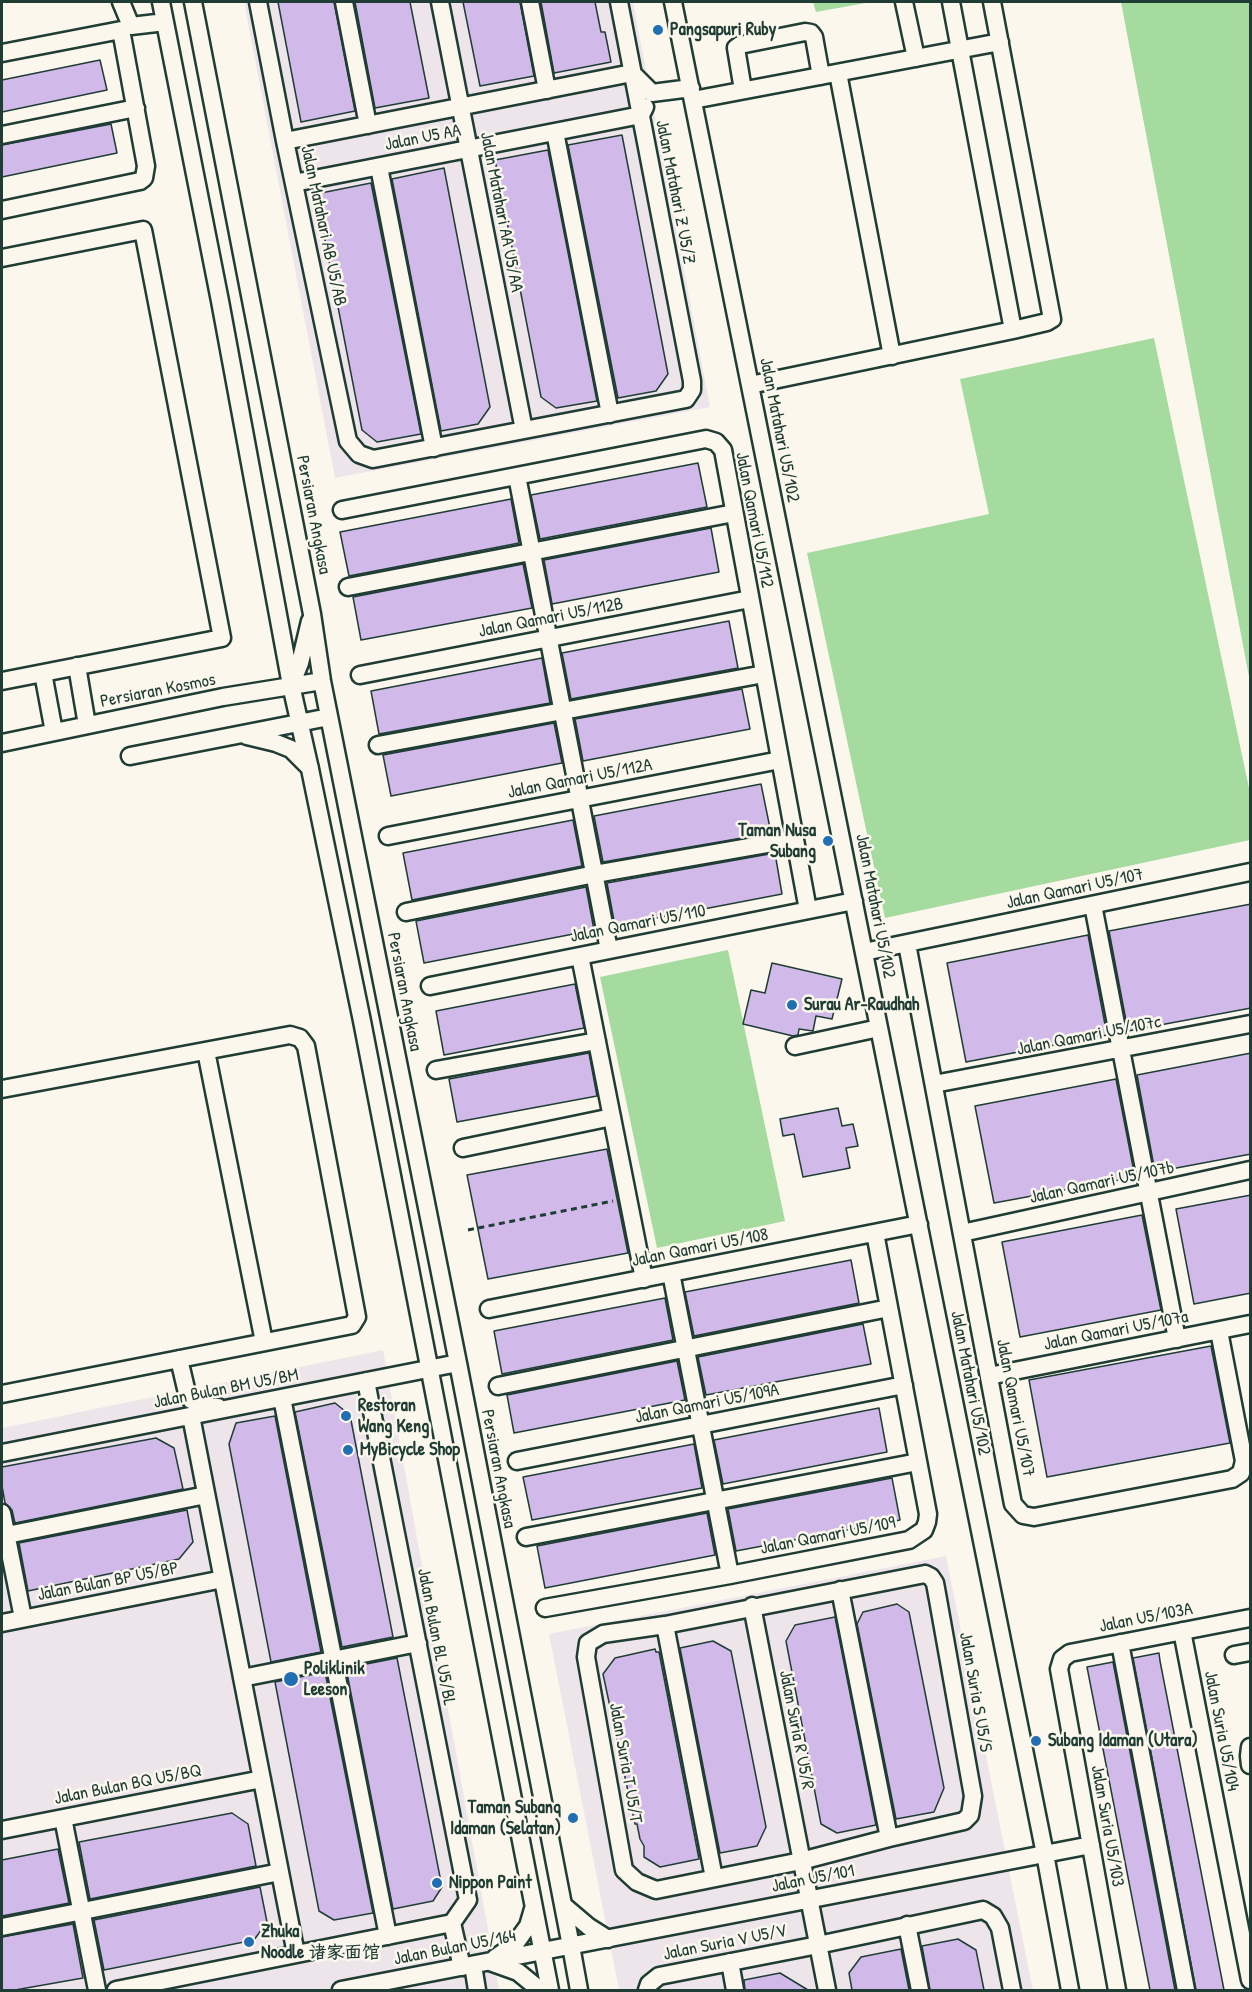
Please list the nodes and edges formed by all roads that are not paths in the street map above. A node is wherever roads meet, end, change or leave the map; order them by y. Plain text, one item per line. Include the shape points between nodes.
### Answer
1 (121, 2) edge
2 (161, 2) edge
3 (193, 2) edge
4 (258, 2) edge
5 (344, 2) edge
6 (440, 2) edge
7 (530, 2) edge
8 (618, 2) edge
9 (673, 2) edge
10 (904, 2) edge
11 (951, 2) edge
12 (992, 2) edge
13 (165, 22) junction
14 (1000, 42) junction
15 (960, 50) junction
16 (2, 53) edge
17 (916, 58) junction
18 (632, 73) junction
19 (838, 73) junction
20 (821, 76) junction
21 (547, 90) junction
22 (743, 90) junction
23 (652, 93) junction
24 (692, 94) junction
25 (460, 107) junction
26 (136, 108) junction
27 (641, 115) junction
28 (368, 125) junction
29 (555, 132) junction
30 (2, 135) edge
31 (285, 141) junction
32 (469, 149) junction
33 (379, 167) junction
34 (294, 183) junction
35 (2, 210) edge
36 (2, 258) edge
37 (1013, 330) junction
38 (892, 356) junction
39 (750, 385) junction
40 (610, 414) junction
41 (524, 430) junction
42 (434, 448) junction
43 (517, 476) junction
44 (342, 510) dead end
45 (734, 513) junction
46 (533, 552) junction
47 (348, 587) dead end
48 (750, 599) junction
49 (312, 614) junction
50 (550, 638) junction
51 (77, 666) junction
52 (44, 673) junction
53 (764, 674) junction
54 (360, 675) dead end
55 (2, 681) edge
56 (322, 681) junction
57 (291, 686) junction
58 (563, 710) junction
59 (329, 717) junction
60 (299, 723) junction
61 (87, 725) junction
62 (54, 732) junction
63 (240, 735) junction
64 (2, 743) edge
65 (378, 745) dead end
66 (130, 756) dead end
67 (780, 760) junction
68 (310, 769) junction
69 (581, 798) junction
70 (388, 836) dead end
71 (795, 838) junction
72 (1251, 872) edge
73 (595, 874) junction
74 (854, 901) junction
75 (1093, 905) junction
76 (808, 910) junction
77 (406, 912) dead end
78 (907, 944) junction
79 (609, 950) junction
80 (864, 952) junction
81 (580, 956) junction
82 (430, 986) dead end
83 (1251, 1024) edge
84 (879, 1028) junction
85 (597, 1041) junction
86 (795, 1046) dead end
87 (1121, 1050) junction
88 (206, 1051) junction
89 (436, 1070) dead end
90 (934, 1084) junction
91 (2, 1089) edge
92 (612, 1118) junction
93 (463, 1148) dead end
94 (1251, 1170) edge
95 (1149, 1192) junction
96 (919, 1224) junction
97 (875, 1233) junction
98 (962, 1233) junction
99 (671, 1273) junction
100 (644, 1279) junction
101 (889, 1308) junction
102 (489, 1309) dead end
103 (1251, 1324) edge
104 (1219, 1331) junction
105 (1177, 1339) junction
106 (264, 1342) junction
107 (686, 1348) junction
108 (179, 1359) junction
109 (458, 1363) junction
110 (430, 1369) junction
111 (989, 1376) junction
112 (366, 1382) junction
113 (904, 1385) junction
114 (498, 1386) dead end
115 (2, 1394) edge
116 (282, 1398) junction
117 (234, 1407) junction
118 (191, 1416) junction
119 (701, 1425) junction
120 (2, 1453) edge
121 (518, 1461) dead end
122 (1247, 1461) edge
123 (918, 1462) junction
124 (206, 1496) junction
125 (716, 1500) junction
126 (2, 1513) edge
127 (4, 1535) edge
128 (526, 1537) dead end
129 (730, 1575) junction
130 (223, 1579) junction
131 (840, 1590) junction
132 (752, 1606) junction
133 (546, 1608) dead end
134 (23, 1618) junction
135 (1251, 1618) edge
136 (2, 1623) edge
137 (664, 1624) junction
138 (1182, 1631) junction
139 (418, 1643) junction
140 (1120, 1643) junction
141 (334, 1659) junction
142 (1059, 1669) joint
143 (242, 1678) junction
144 (1251, 1747) edge
145 (1251, 1765) edge
146 (262, 1779) junction
147 (63, 1818) junction
148 (2, 1830) edge
149 (890, 1838) junction
150 (1091, 1845) junction
151 (1045, 1854) junction
152 (801, 1861) junction
153 (280, 1872) junction
154 (714, 1878) junction
155 (809, 1900) junction
156 (563, 1905) junction
157 (533, 1909) junction
158 (82, 1911) junction
159 (452, 1923) junction
160 (1245, 1924) edge
161 (907, 1925) junction
162 (2, 1927) edge
163 (388, 1936) junction
164 (608, 1939) junction
165 (818, 1945) junction
166 (571, 1946) junction
167 (542, 1951) junction
168 (296, 1954) junction
169 (489, 1962) junction
170 (730, 1962) junction
171 (468, 1966) junction
172 (1251, 1980) edge
173 (371, 1988) edge
174 (97, 1990) edge
175 (116, 1990) edge
176 (341, 1990) edge
177 (477, 1990) edge
178 (540, 1990) edge
179 (549, 1990) edge
180 (579, 1990) edge
181 (647, 1990) edge
182 (735, 1990) edge
183 (827, 1990) edge
184 (920, 1990) edge
185 (1012, 1990) edge
186 (1070, 1990) edge
187 (1118, 1990) edge
188 (1186, 1990) edge

1 - 13 street via 130,26
2 - 13 street
3 - 49 street, Persiaran Angkasa
4 - 31 street, Jalan Matahari AB U5/AB
5 - 28 street
6 - 25 street, Jalan Matahari AA U5/AA
7 - 21 street
8 - 18 street, Jalan Matahari Z U5/Z
9 - 24 street, Jalan Matahari U5/102
10 - 17 street
11 - 15 street
12 - 14 street
13 - 57 street
14 - 15 street
14 - 37 street via 1052,313 1047,322
15 - 17 street
15 - 37 street
16 - 26 street via 121,30
17 - 19 street
18 - 21 street
18 - 23 street
18 - 27 street, Jalan Matahari Z U5/Z
19 - 20 street
19 - 38 street
20 - 22 street
20 - 22 street via 814,37 805,32 736,48
21 - 25 street
22 - 24 street
23 - 24 street
23 - 27 street
24 - 39 street, Jalan Matahari U5/102
25 - 28 street
25 - 32 street, Jalan Matahari AA U5/AA
26 - 30 street
26 - 35 street via 146,166 140,182
27 - 29 street, Jalan U5 AA
27 - 40 street, Jalan Matahari Z U5/Z via 692,390 686,399
28 - 31 street
29 - 32 street, Jalan U5 AA
29 - 40 street
31 - 34 street, Jalan Matahari AB U5/AB
32 - 33 street, Jalan U5 AA
32 - 41 street, Jalan Matahari AA U5/AA
33 - 34 street, Jalan U5 AA
33 - 42 street
34 - 42 street, Jalan Matahari AB U5/AB via 348,441 359,454 373,459
36 - 51 street via 143,230 222,638
37 - 38 street
38 - 39 street
39 - 74 street, Jalan Matahari U5/102
40 - 41 street
41 - 42 street
43 - 44 street, Jalan Qamari U5/112
43 - 45 street, Jalan Qamari U5/112 via 706,439 723,450
43 - 46 street
45 - 46 street
45 - 48 street, Jalan Qamari U5/112
46 - 47 street
46 - 50 street
48 - 50 street, Jalan Qamari U5/112B
48 - 53 street, Jalan Qamari U5/112
49 - 56 street, Persiaran Angkasa
49 - 57 street
50 - 54 street, Jalan Qamari U5/112B
50 - 58 street
51 - 52 street
51 - 61 street
52 - 55 street
52 - 62 street
53 - 58 street
53 - 67 street, Jalan Qamari U5/112
56 - 57 street, Persiaran Kosmos
56 - 59 street, Persiaran Angkasa
57 - 60 street
57 - 61 street, Persiaran Kosmos
58 - 65 street
58 - 69 street
59 - 60 street
59 - 109 street, Persiaran Angkasa
60 - 63 street
60 - 68 street
61 - 62 street, Persiaran Kosmos
62 - 64 street, Persiaran Kosmos
63 - 66 street
63 - 68 street via 291,749
67 - 69 street, Jalan Qamari U5/112A
67 - 71 street, Jalan Qamari U5/112
68 - 110 street
69 - 70 street, Jalan Qamari U5/112A
69 - 73 street
71 - 73 street
71 - 76 street, Jalan Qamari U5/112
72 - 75 street, Jalan Qamari U5/107
73 - 77 street
73 - 79 street
74 - 76 street, Jalan Qamari U5/110
74 - 80 street, Jalan Matahari U5/102
75 - 78 street, Jalan Qamari U5/107
75 - 87 street
76 - 79 street, Jalan Qamari U5/110
78 - 80 street, Jalan Qamari U5/107
78 - 90 street, Jalan Qamari U5/107
79 - 81 street, Jalan Qamari U5/110
80 - 84 street, Jalan Matahari U5/102
81 - 82 street, Jalan Qamari U5/110
81 - 85 street
83 - 87 street, Jalan Qamari U5/107c
84 - 86 street
84 - 96 street, Jalan Matahari U5/102
85 - 89 street
85 - 92 street
87 - 90 street, Jalan Qamari U5/107c
87 - 95 street
88 - 91 street
88 - 106 street
88 - 106 street via 290,1035 300,1038 306,1046 357,1317 352,1325
90 - 98 street, Jalan Qamari U5/107
92 - 93 street
92 - 100 street
94 - 95 street, Jalan Qamari U5/107b
95 - 98 street, Jalan Qamari U5/107b
95 - 105 street
96 - 97 street, Jalan Qamari U5/108
96 - 151 street, Jalan Matahari U5/102
97 - 99 street, Jalan Qamari U5/108
97 - 101 street, Jalan Qamari U5/109
98 - 111 street, Jalan Qamari U5/107
99 - 100 street, Jalan Qamari U5/108
99 - 107 street
100 - 102 street, Jalan Qamari U5/108
101 - 107 street
101 - 113 street, Jalan Qamari U5/109
103 - 104 street, Jalan Qamari U5/107a
104 - 105 street, Jalan Qamari U5/107a
104 - 122 street, Jalan Qamari U5/107
105 - 111 street, Jalan Qamari U5/107a
106 - 108 street
107 - 114 street
107 - 119 street
108 - 115 street
108 - 117 street via 191,1400 209,1407
109 - 110 street, Jalan Bulan BM U5/BM
109 - 156 street, Persiaran Angkasa
110 - 112 street, Jalan Bulan BM U5/BM
110 - 157 street
111 - 122 street, Jalan Qamari U5/107 via 1013,1504 1023,1515 1034,1517 1232,1479 1241,1473
112 - 116 street, Jalan Bulan BM U5/BM
112 - 139 street, Jalan Bulan BL U5/BL
113 - 119 street, Jalan Qamari U5/109A
113 - 123 street, Jalan Qamari U5/109
116 - 117 street, Jalan Bulan BM U5/BM
116 - 141 street
117 - 118 street, Jalan Bulan BM U5/BM
118 - 120 street, Jalan Bulan BM U5/BM
118 - 124 street
119 - 121 street, Jalan Qamari U5/109A
119 - 125 street
123 - 125 street
123 - 129 street, Jalan Qamari U5/109 via 928,1514 924,1530 917,1536
124 - 127 street
124 - 130 street
125 - 128 street
125 - 129 street
126 - 127 street
127 - 134 street
129 - 133 street, Jalan Qamari U5/109
130 - 134 street, Jalan Bulan BP U5/BP
130 - 143 street
131 - 132 street
131 - 149 street
131 - 149 street, Jalan Suria S U5/S via 925,1574 935,1583 973,1796 970,1815 964,1821
132 - 137 street
132 - 152 street, Jalan Suria R U5/R
134 - 136 street, Jalan Bulan BP U5/BP
135 - 138 street, Jalan U5/103A
137 - 154 street
137 - 154 street, Jalan Suria T U5/T via 603,1634 588,1643 586,1657 624,1870 637,1882 656,1890
138 - 140 street, Jalan U5/103A
138 - 160 street, Jalan Suria U5/104
139 - 141 street
139 - 159 street, Jalan Bulan BL U5/BL via 468,1900
140 - 142 street, Jalan U5/103A via 1070,1653 1062,1659
140 - 188 street
141 - 143 street
141 - 163 street
142 - 150 street, Jalan Suria U5/103
143 - 146 street
144 - 145 street
146 - 147 street, Jalan Bulan BQ U5/BQ
146 - 153 street
147 - 148 street, Jalan Bulan BQ U5/BQ
147 - 158 street
149 - 152 street
150 - 151 street, Jalan U5/101
150 - 187 street, Jalan Suria U5/103
151 - 155 street, Jalan U5/101
151 - 186 street, Jalan Matahari U5/102
152 - 154 street
152 - 155 street, Jalan Suria R U5/R
153 - 158 street
153 - 168 street
155 - 164 street, Jalan U5/101
155 - 165 street, Jalan Suria R U5/R
156 - 164 street
156 - 166 street, Persiaran Angkasa
157 - 167 street
157 - 169 street via 528,1926 515,1944
158 - 162 street
158 - 174 street
159 - 163 street
159 - 171 street
160 - 172 street, Jalan Suria U5/104
161 - 165 street, Jalan Suria V U5/V
161 - 184 street
161 - 185 street, Jalan Suria V U5/V via 983,1910 993,1916 1000,1928
163 - 168 street
164 - 166 street, Jalan U5/101
164 - 180 street via 581,1965
165 - 170 street, Jalan Suria V U5/V
165 - 183 street, Jalan Suria R U5/R
166 - 167 street, Jalan U5/101
166 - 180 street, Persiaran Angkasa
167 - 169 street, Jalan Bulan U5/164
167 - 179 street
168 - 175 street
169 - 171 street, Jalan Bulan U5/164
169 - 178 street via 518,1972
170 - 181 street, Jalan Suria V U5/V via 659,1976
170 - 182 street
171 - 173 street, Jalan Bulan U5/164
171 - 177 street
173 - 176 street, Jalan Bulan U5/164

